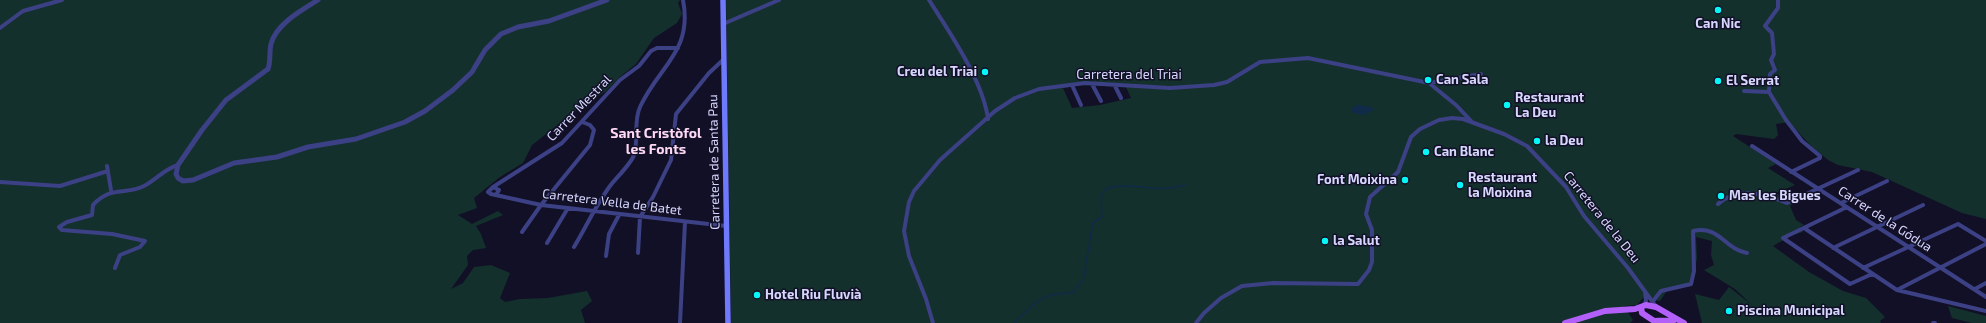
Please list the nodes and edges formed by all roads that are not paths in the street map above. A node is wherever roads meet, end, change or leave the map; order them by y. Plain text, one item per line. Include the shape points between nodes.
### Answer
1 (62, 0) edge
2 (318, 0) edge
3 (607, 0) edge
4 (684, 0) edge
5 (723, 0) edge
6 (778, 0) edge
7 (929, 0) edge
8 (1778, 0) edge
9 (723, 24) junction
10 (0, 28) edge
11 (678, 48) junction
12 (724, 59) junction
13 (1481, 74) dead end
14 (1429, 83) junction
15 (1092, 84) junction
16 (1072, 85) junction
17 (1115, 86) junction
18 (1744, 91) dead end
19 (1769, 92) junction
20 (1121, 98) dead end
21 (1101, 101) dead end
22 (1081, 105) dead end
23 (988, 119) junction
24 (582, 122) junction
25 (1473, 123) junction
26 (1752, 146) dead end
27 (178, 165) junction
28 (107, 166) dead end
29 (1858, 170) dead end
30 (108, 171) junction
31 (1791, 172) junction
32 (1887, 181) dead end
33 (0, 182) edge
34 (493, 187) junction
35 (1818, 189) junction
36 (111, 190) junction
37 (496, 195) junction
38 (1841, 203) junction
39 (1718, 204) dead end
40 (541, 205) junction
41 (1923, 205) dead end
42 (1847, 207) junction
43 (568, 208) junction
44 (594, 211) junction
45 (619, 214) junction
46 (640, 217) junction
47 (685, 222) junction
48 (726, 226) junction
49 (1877, 227) junction
50 (1804, 228) junction
51 (522, 232) dead end
52 (1986, 241) edge
53 (547, 242) dead end
54 (1986, 244) edge
55 (574, 247) dead end
56 (1908, 247) junction
57 (1834, 248) junction
58 (638, 253) dead end
59 (1747, 253) dead end
60 (606, 256) dead end
61 (115, 268) dead end
62 (1863, 268) junction
63 (1940, 268) junction
64 (1872, 274) junction
65 (1986, 283) edge
66 (1975, 289) junction
67 (1897, 290) junction
68 (1645, 292) junction
69 (1658, 294) junction
70 (1986, 297) edge
71 (1653, 301) junction
72 (1642, 306) junction
73 (1626, 310) junction
74 (1660, 310) junction
75 (1986, 311) edge
76 (1643, 315) junction
77 (1660, 321) edge
78 (1681, 322) edge
79 (680, 323) edge
80 (728, 323) edge
81 (933, 323) edge
82 (1196, 323) edge
83 (1566, 323) edge

1 - 10 street via 14,16 10,24
2 - 27 street via 302,10 276,34 271,43 271,61 268,69 226,100
3 - 27 street via 549,21 505,32 485,50 472,72 454,90 405,122 356,139 308,147 277,157 234,163 193,180 183,181 178,178
4 - 11 street via 686,21
5 - 9 main road, Carretera de Santa Pau
6 - 9 street
7 - 23 street via 973,76
8 - 19 street via 1778,8 1765,26 1772,33 1774,54 1771,60 1775,70 1770,74
9 - 12 main road, Carretera de Santa Pau
11 - 24 street, Carrer Mestral via 657,48 650,52 639,66 620,80
11 - 44 street via 640,107 636,148 632,159 609,187
12 - 46 street via 678,110 671,160
12 - 48 main road, Carretera de Santa Pau
13 - 14 street
14 - 17 street, Carretera del Triai via 1302,57 1260,62 1227,82 1217,84 1170,88
14 - 25 street, Carretera del Triai
15 - 16 street, Carretera del Triai
15 - 17 street, Carretera del Triai
15 - 21 street
16 - 22 street
16 - 23 street, Carretera del Triai via 1039,89 1016,98 995,111
17 - 20 street
18 - 19 street
19 - 31 street via 1795,133 1820,156
23 - 81 street, Carretera del Triai via 940,160 918,184 909,202 904,231 908,256 926,298
24 - 34 street, Carrer Mestral via 557,147
24 - 40 street via 592,127 592,140 583,155
25 - 68 street, Carretera de la Deu via 1504,134 1527,146 1566,187 1584,216
25 - 82 street, Carretera de la Deu via 1452,118 1439,120 1420,129 1411,137 1398,172 1368,201 1366,214 1372,230 1372,262 1358,284 1272,283 1242,286 1221,298
26 - 31 street, Carrer de la Gódua
27 - 36 street via 140,187
28 - 30 street
29 - 35 street
30 - 33 street via 60,186
30 - 36 street
31 - 35 street, Carrer de la Gódua
32 - 38 street
34 - 37 street via 499,190
34 - 37 street via 488,192
35 - 38 street, Carrer de la Gódua
35 - 39 street via 1787,204 1766,196 1734,193
36 - 61 street via 93,205 92,215 59,227 62,230 112,234 145,240 140,247 120,255
37 - 40 street, Carretera Vella de Batet
38 - 42 street, Carrer de la Gódua
40 - 43 street, Carretera Vella de Batet
40 - 51 street
41 - 49 street
42 - 49 street, Carrer de la Gódua
42 - 50 street
43 - 44 street, Carretera Vella de Batet
43 - 53 street
44 - 45 street, Carretera Vella de Batet
44 - 55 street
45 - 46 street, Carretera Vella de Batet
45 - 60 street via 609,234
46 - 47 street, Carretera Vella de Batet
46 - 58 street
47 - 48 street, Carretera Vella de Batet
47 - 79 street
48 - 80 main road, Carretera de Santa Pau
49 - 56 street, Carrer de la Gódua
49 - 57 street
50 - 57 street
50 - 64 street via 1783,238 1850,284
52 - 56 street via 1958,224
54 - 63 street
56 - 62 street
56 - 63 street, Carrer de la Gódua
57 - 62 street
59 - 69 street via 1740,253 1712,230 1693,230 1692,282 1687,287 1671,287
62 - 64 street
63 - 66 street, Carrer de la Gódua
63 - 67 street
64 - 67 street
65 - 66 street
66 - 70 street, Carrer de la Gódua
67 - 75 street
68 - 69 street
68 - 71 street, Carretera de la Deu
68 - 72 street via 1646,301
69 - 71 street
71 - 74 street, Carretera de la Deu
72 - 73 main road
72 - 74 main road
72 - 76 main road
73 - 76 main road
73 - 83 main road via 1606,311
74 - 77 main road via 1664,316
74 - 78 main road
76 - 77 main road via 1650,320
77 - 78 main road

